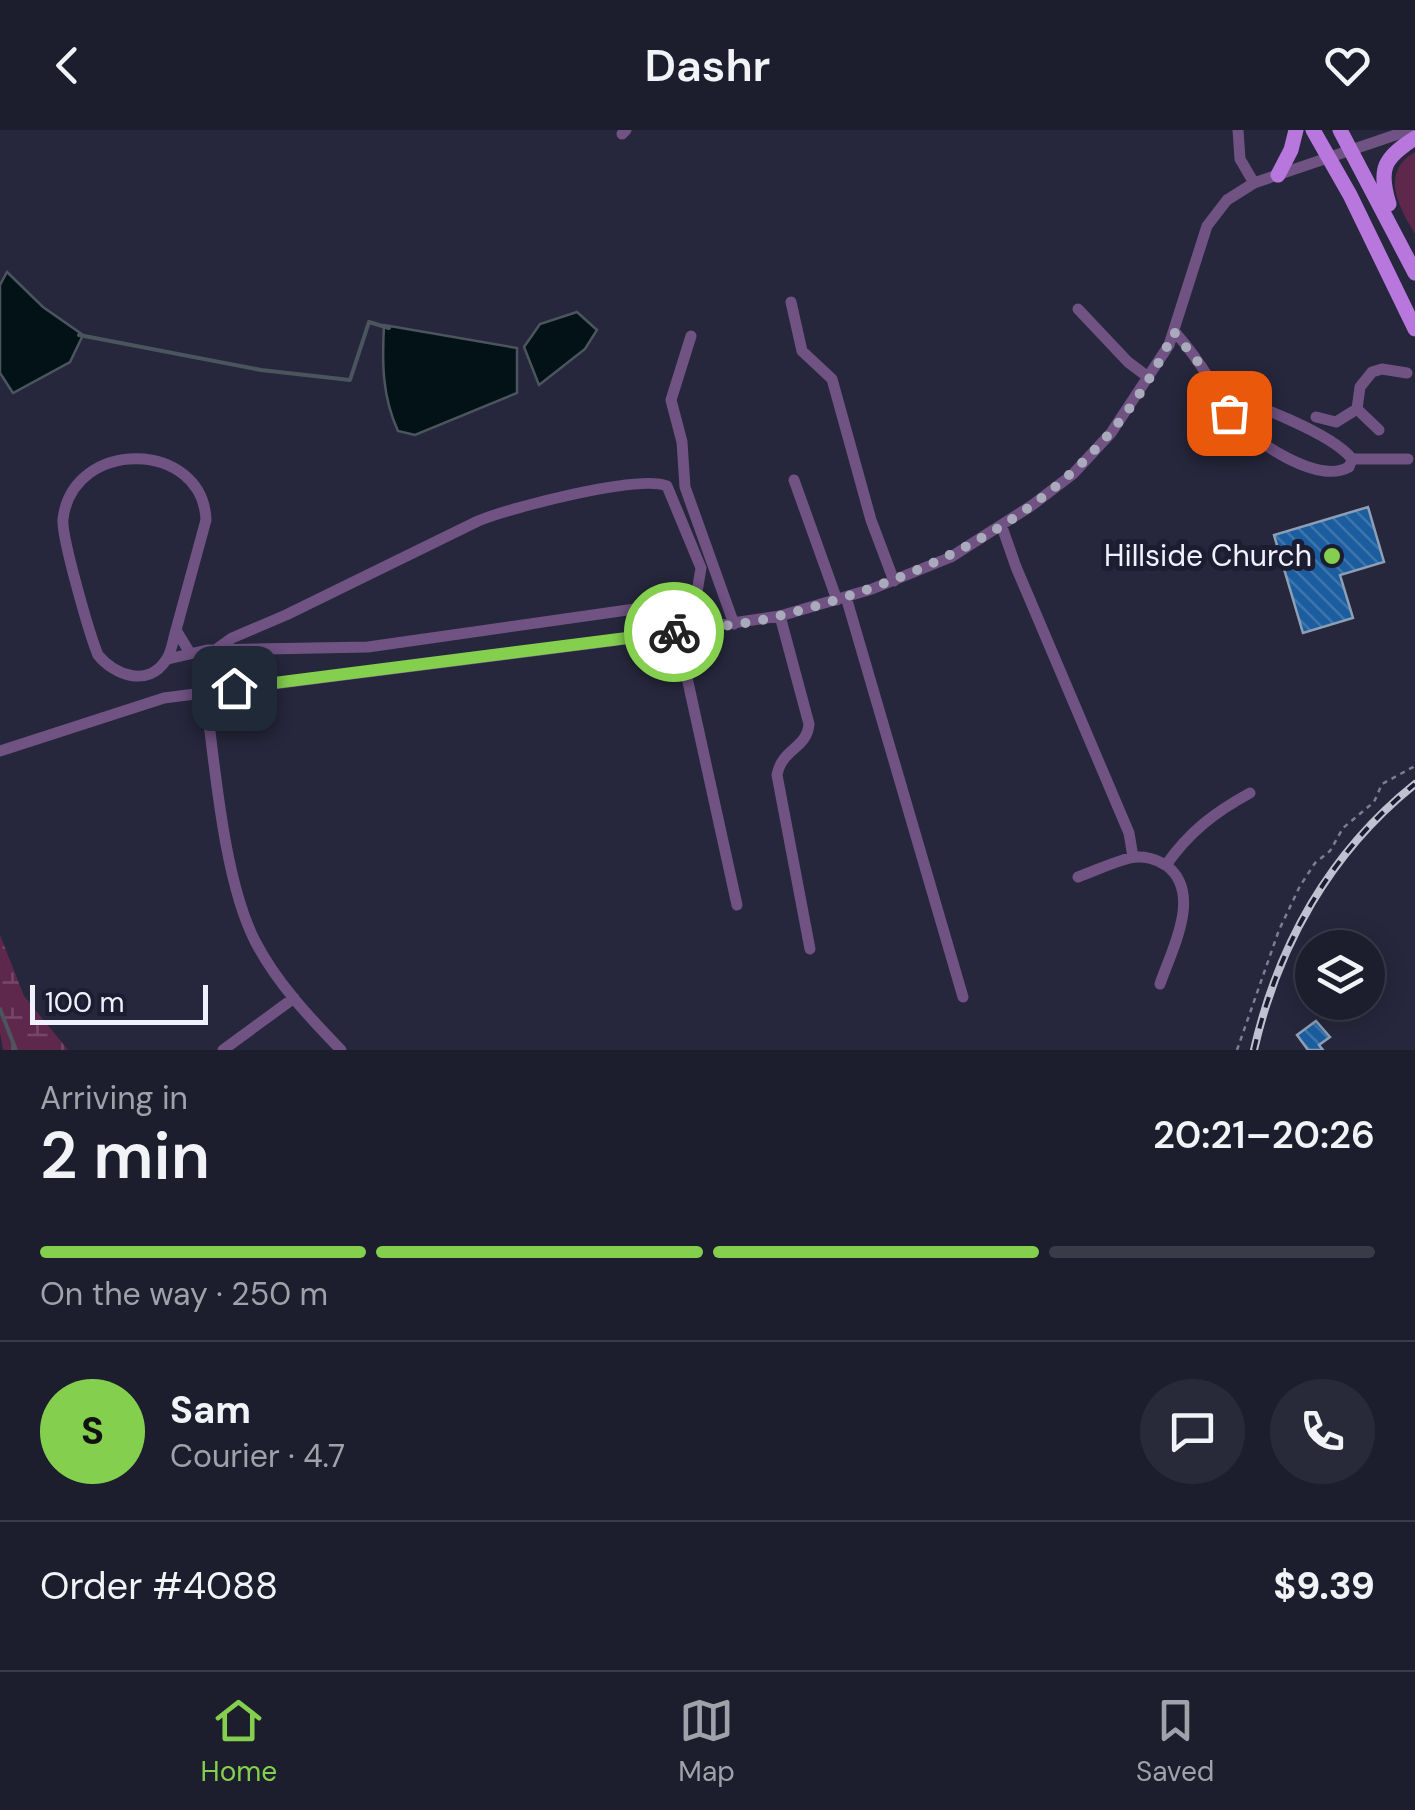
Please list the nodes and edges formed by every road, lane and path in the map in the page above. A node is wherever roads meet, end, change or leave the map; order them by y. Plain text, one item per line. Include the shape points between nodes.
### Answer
1 (1238, 130) edge
2 (1296, 130) edge
3 (1313, 130) edge
4 (1340, 130) edge
5 (1410, 130) edge
6 (1415, 138) edge
7 (1352, 151) junction
8 (1329, 159) junction
9 (1278, 175) junction
10 (1254, 183) junction
11 (1398, 237) junction
12 (1415, 273) edge
13 (791, 302) dead end
14 (1078, 309) dead end
15 (1415, 329) edge
16 (1174, 332) junction
17 (690, 336) dead end
18 (1407, 373) dead end
19 (1148, 377) junction
20 (1219, 394) junction
21 (1357, 409) junction
22 (1316, 417) dead end
23 (1380, 430) dead end
24 (1352, 460) junction
25 (1408, 460) dead end
26 (794, 480) dead end
27 (1002, 527) junction
28 (894, 580) junction
29 (841, 599) junction
30 (780, 616) junction
31 (734, 624) junction
32 (176, 630) junction
33 (677, 632) junction
34 (212, 650) junction
35 (190, 653) junction
36 (168, 659) junction
37 (205, 692) junction
38 (0, 750) edge
39 (1415, 766) edge
40 (1250, 792) dead end
41 (1133, 856) junction
42 (1166, 866) junction
43 (1078, 877) dead end
44 (737, 905) dead end
45 (810, 949) dead end
46 (1160, 984) dead end
47 (963, 997) dead end
48 (294, 998) junction
49 (224, 1050) edge
50 (340, 1050) edge
51 (1236, 1050) edge

1 - 10 street via 1240,159
2 - 9 main road
3 - 8 main road
4 - 7 main road
5 - 7 street
6 - 11 main road via 1391,156 1383,172
7 - 8 street
7 - 11 main road
8 - 9 street
8 - 15 main road
9 - 10 street
10 - 16 street via 1227,200 1207,226
11 - 12 main road
13 - 28 street via 802,350 832,380
14 - 19 street
16 - 19 street
16 - 20 street
17 - 31 street via 672,408 685,488
18 - 21 street via 1372,372 1360,387
19 - 27 street via 1089,458
20 - 24 street via 1280,416
20 - 24 street via 1238,423 1307,467 1342,472
21 - 22 street via 1336,422
21 - 23 street
24 - 25 street
26 - 29 street
27 - 28 street
27 - 41 street
28 - 29 street
29 - 30 street
29 - 47 street
30 - 31 street
30 - 45 street via 809,724 807,737 786,752 776,776
31 - 33 street
32 - 35 street
32 - 36 street
32 - 36 street via 206,520 205,501 188,475 170,466 114,460 96,467 76,485 63,520 94,646 109,668 124,675 142,677
33 - 37 street
33 - 44 street
34 - 34 street via 478,521 586,491 655,483 669,488 701,568 697,592 684,602 368,647
34 - 35 street
34 - 37 street
35 - 36 street
37 - 38 street via 138,705
37 - 48 street via 239,896 262,953
39 - 51 path via 1382,784 1374,802 1344,828 1300,886
40 - 42 street via 1207,818
41 - 42 street
41 - 43 street
42 - 46 street via 1179,880 1184,908
48 - 49 street
48 - 50 street

